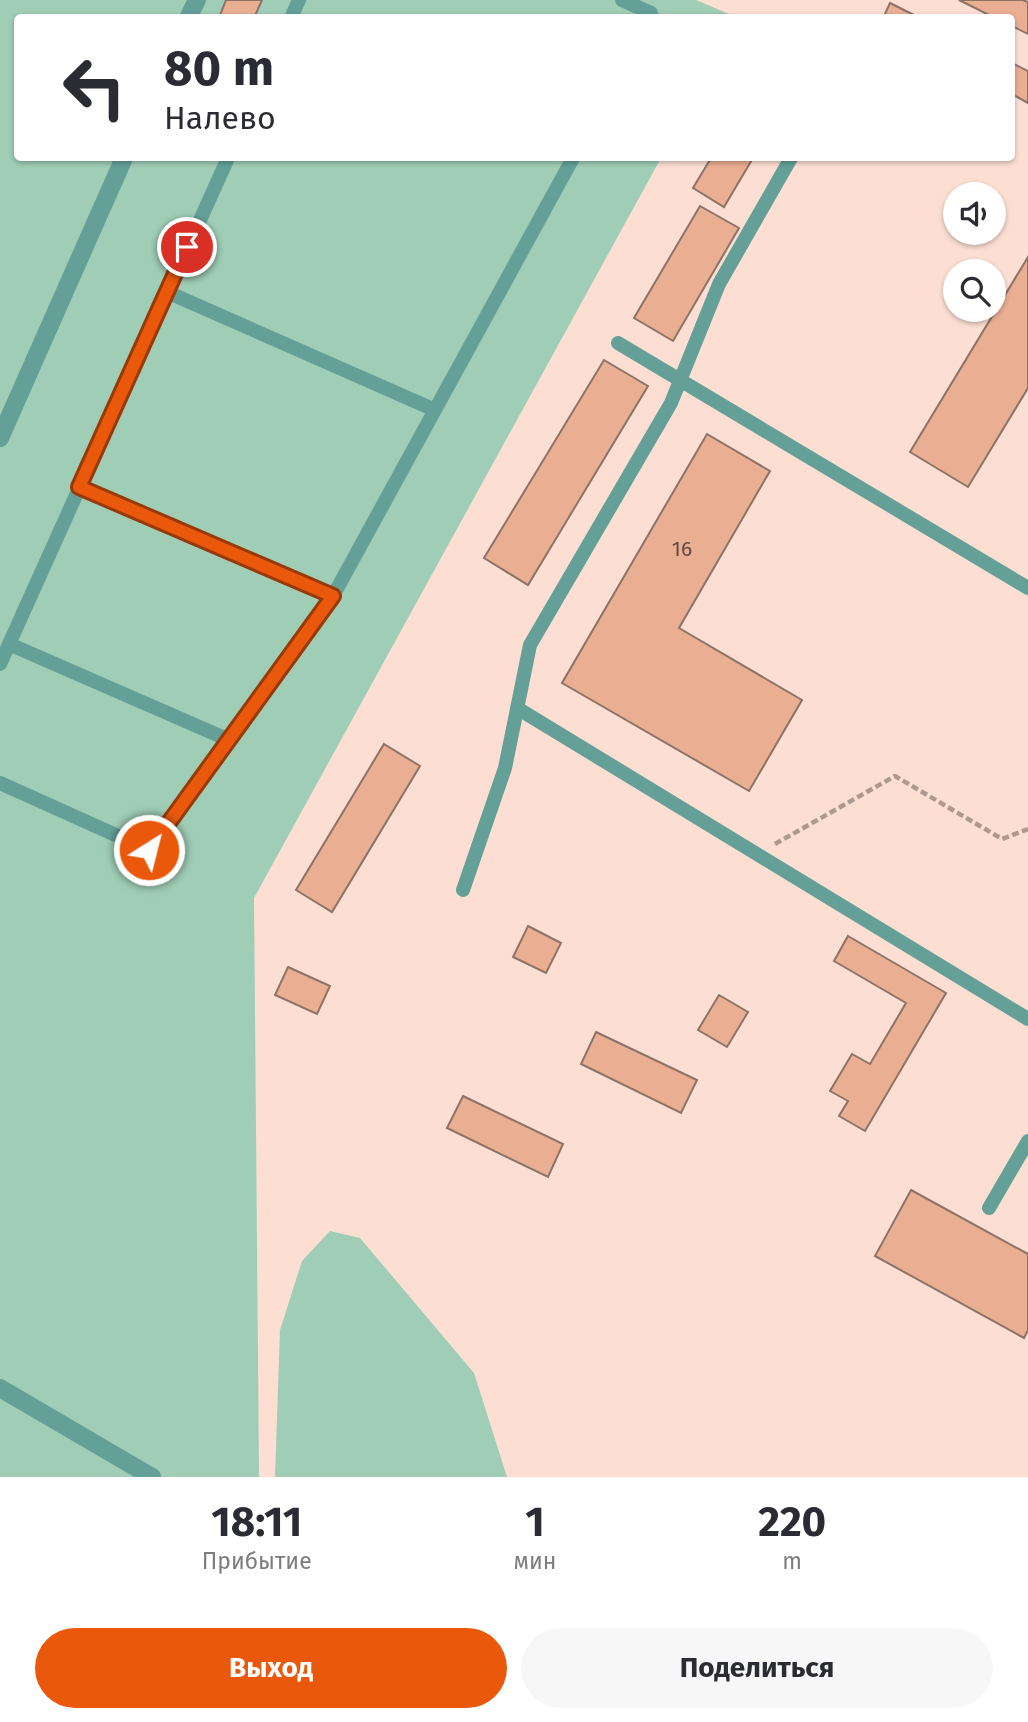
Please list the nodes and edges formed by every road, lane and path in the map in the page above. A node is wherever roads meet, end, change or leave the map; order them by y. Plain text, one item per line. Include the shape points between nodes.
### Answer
1 (622, 0) edge
2 (651, 14) edge
3 (123, 161) edge
4 (227, 161) edge
5 (571, 161) edge
6 (789, 161) edge
7 (167, 292) junction
8 (618, 343) dead end
9 (680, 380) junction
10 (435, 410) junction
11 (0, 438) edge
12 (79, 487) junction
13 (1028, 588) edge
14 (333, 596) junction
15 (9, 644) junction
16 (0, 664) edge
17 (517, 708) junction
18 (229, 740) junction
19 (0, 783) edge
20 (1028, 829) edge
21 (757, 854) junction
22 (463, 890) dead end
23 (1028, 1019) edge
24 (1028, 1141) edge
25 (989, 1208) dead end
26 (0, 1388) edge
27 (152, 1477) edge

1 - 2 lane
3 - 11 street
4 - 7 lane
5 - 10 lane
6 - 9 lane via 719,284
7 - 10 lane
7 - 12 lane
8 - 9 lane
9 - 13 lane
9 - 17 lane via 530,645
10 - 14 lane
12 - 14 lane
12 - 15 lane
14 - 18 lane
15 - 16 lane
15 - 18 lane
17 - 21 lane
17 - 22 lane via 505,768
18 - 19 lane via 149,850
20 - 21 path via 1002,839 895,776
21 - 23 lane
24 - 25 lane
26 - 27 street

